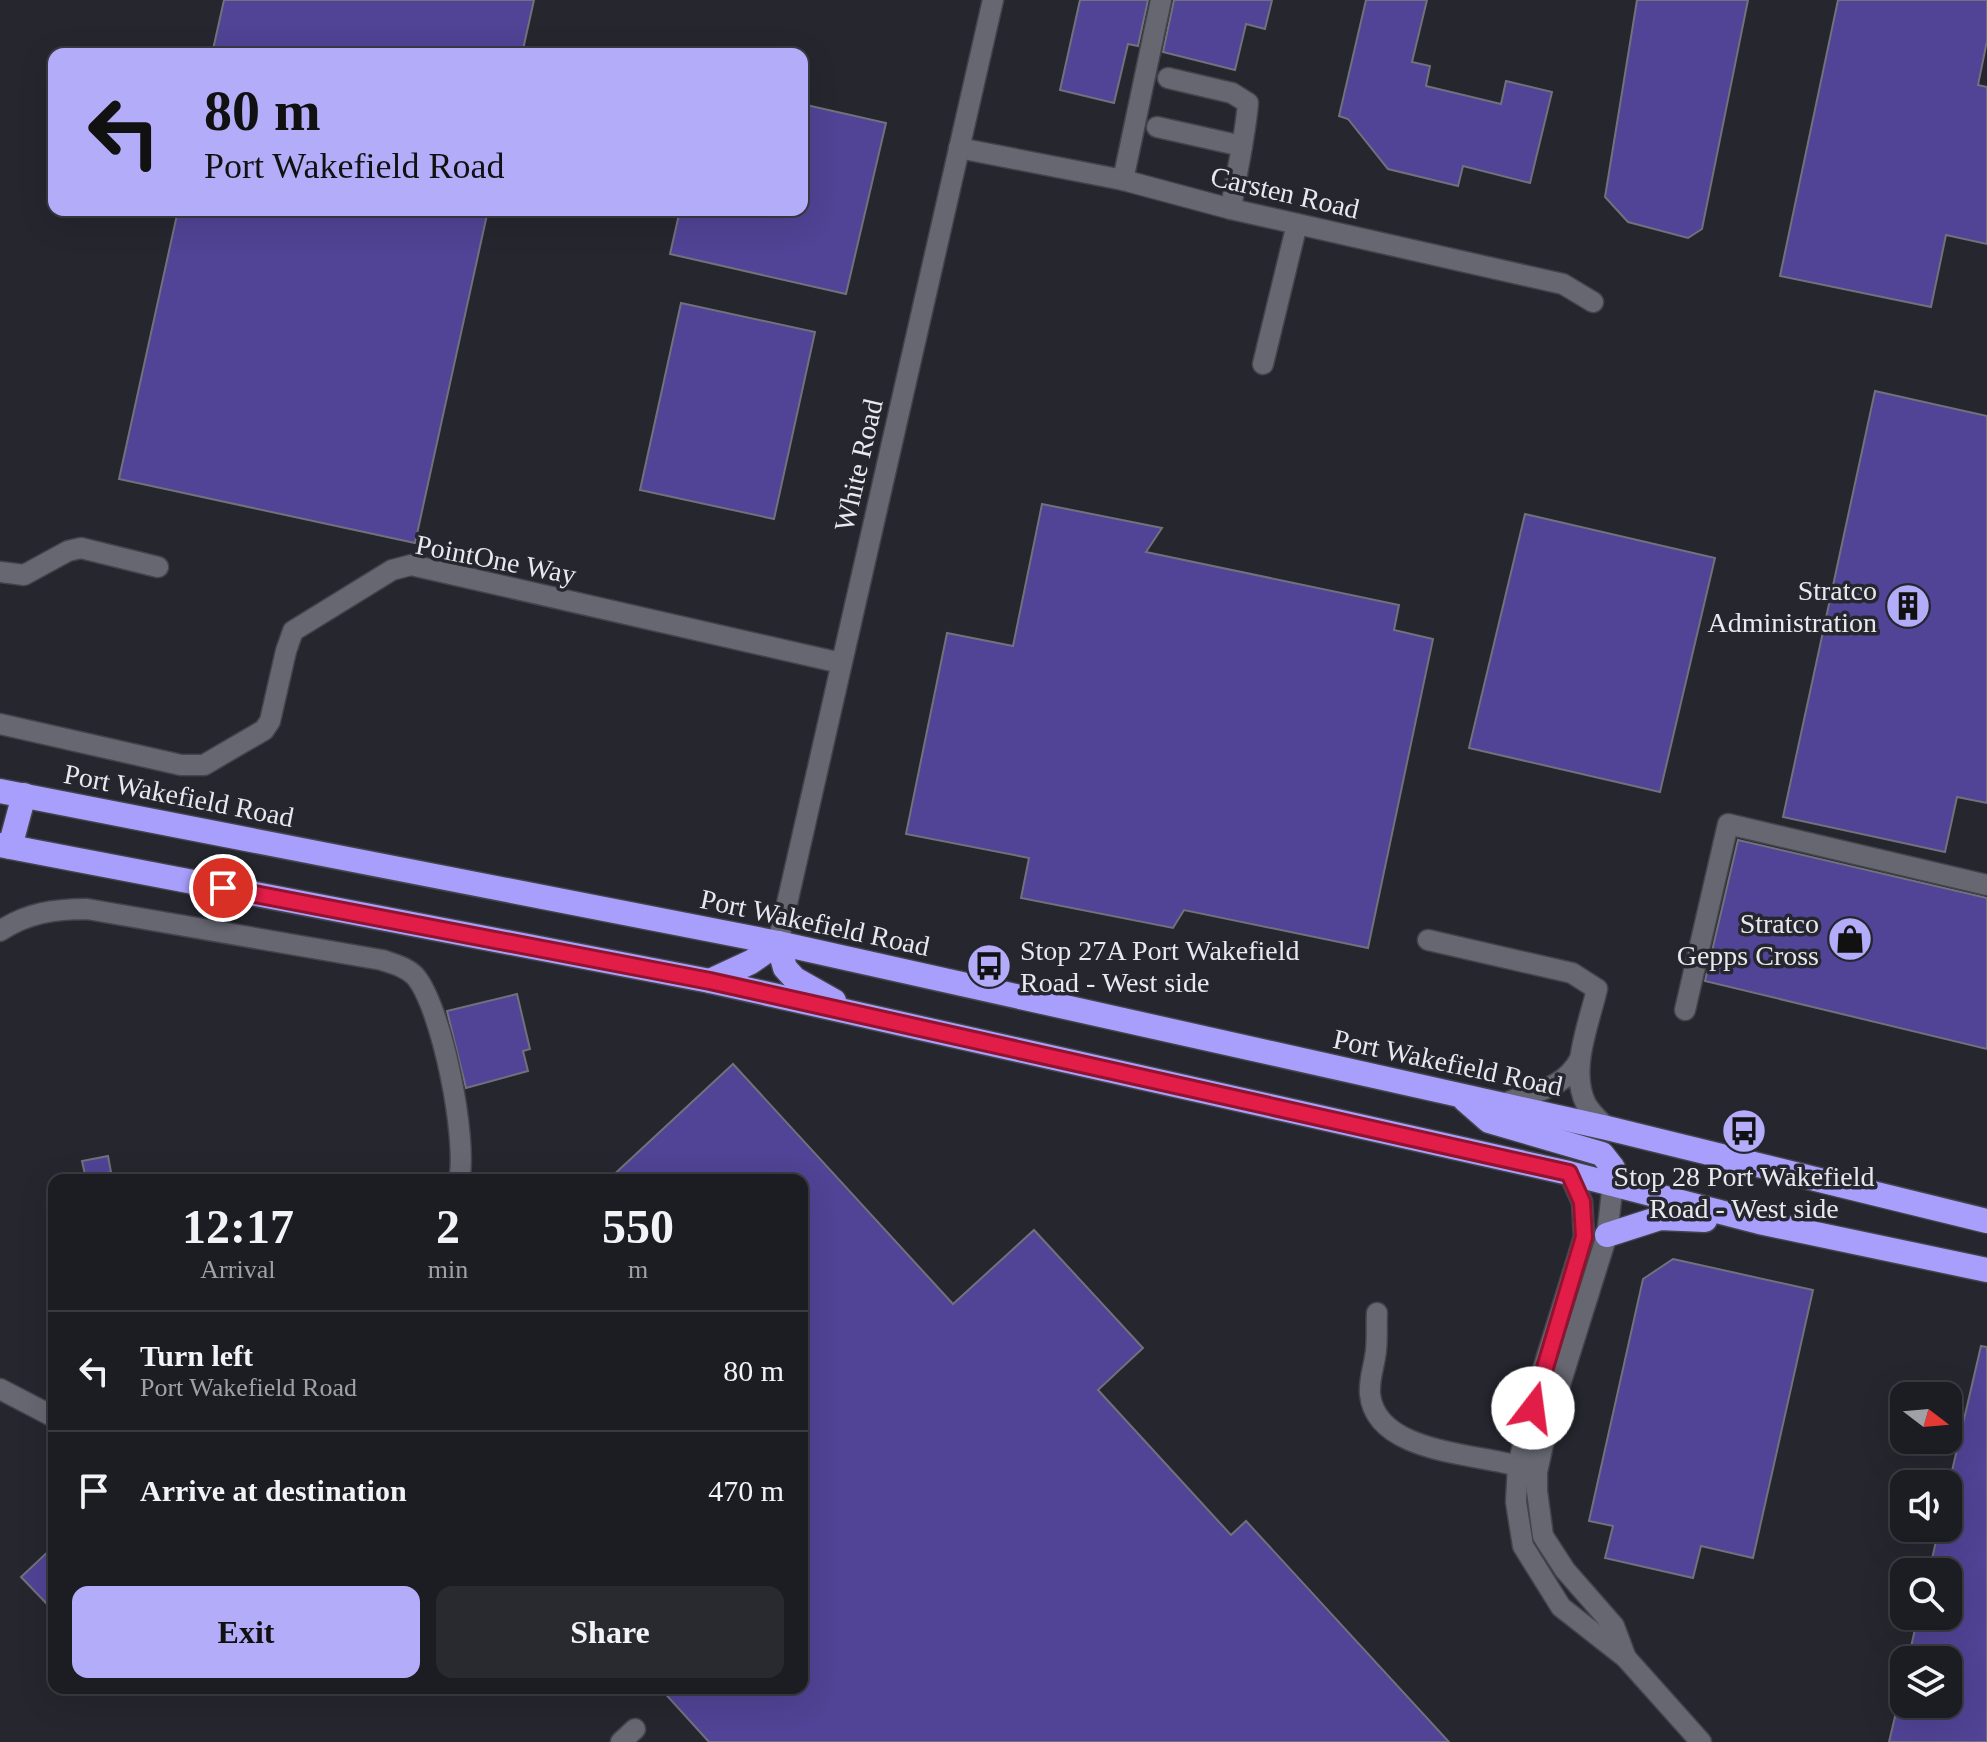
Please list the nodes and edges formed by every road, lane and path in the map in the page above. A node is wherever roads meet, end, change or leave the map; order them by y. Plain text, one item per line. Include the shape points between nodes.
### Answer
1 (993, 0) edge
2 (1161, 0) edge
3 (1168, 78) dead end
4 (1157, 127) dead end
5 (1242, 146) junction
6 (959, 148) junction
7 (1123, 180) junction
8 (1231, 209) junction
9 (1297, 224) junction
10 (1593, 302) dead end
11 (1263, 364) dead end
12 (158, 567) dead end
13 (0, 572) edge
14 (841, 663) junction
15 (0, 724) edge
16 (12, 793) edge
17 (5, 846) edge
18 (1987, 885) edge
19 (0, 931) edge
20 (1428, 940) dead end
21 (778, 943) junction
22 (710, 981) junction
23 (1685, 1010) dead end
24 (851, 1012) junction
25 (1580, 1059) junction
26 (1461, 1097) junction
27 (1499, 1106) junction
28 (1607, 1128) junction
29 (1569, 1173) junction
30 (459, 1174) edge
31 (1613, 1183) junction
32 (1987, 1221) edge
33 (1759, 1222) junction
34 (1607, 1235) junction
35 (1987, 1268) edge
36 (1377, 1313) dead end
37 (0, 1389) edge
38 (48, 1414) edge
39 (1527, 1468) junction
40 (1701, 1742) edge

1 - 6 street, White Road
2 - 7 street
3 - 5 street via 1232,93 1248,103
4 - 5 street
5 - 8 street
6 - 7 street, Carsten Road
6 - 14 street, White Road
7 - 8 street, Carsten Road
8 - 9 street, Carsten Road
9 - 10 street, Carsten Road via 1563,284
9 - 11 street
12 - 13 street via 81,548 24,575
14 - 15 street, PointOne Way via 411,565 392,570 293,631 270,721 264,730 204,765 181,765
14 - 21 street, White Road
16 - 17 highway
16 - 21 highway, Port Wakefield Road
17 - 22 highway
18 - 23 street via 1728,824
19 - 30 street via 43,912 87,909 402,967 424,990 444,1049 453,1087
20 - 25 street via 1572,973 1597,989
21 - 22 highway
21 - 24 highway via 785,968 795,979
21 - 26 highway, Port Wakefield Road
22 - 24 highway
24 - 29 highway
25 - 27 street via 1573,1073 1552,1088
25 - 28 street via 1583,1096
26 - 27 highway, Port Wakefield Road
26 - 31 highway via 1489,1121 1602,1154 1613,1168
27 - 28 highway, Port Wakefield Road
28 - 32 highway, Port Wakefield Road
29 - 31 highway
29 - 39 street via 1582,1202 1584,1237 1540,1379
31 - 33 highway
31 - 34 street
33 - 34 highway via 1670,1216
33 - 35 highway
34 - 39 street via 1547,1426
36 - 39 street via 1370,1396 1379,1421 1422,1446
37 - 38 street
39 - 40 street via 1543,1536 1614,1626 1626,1658

